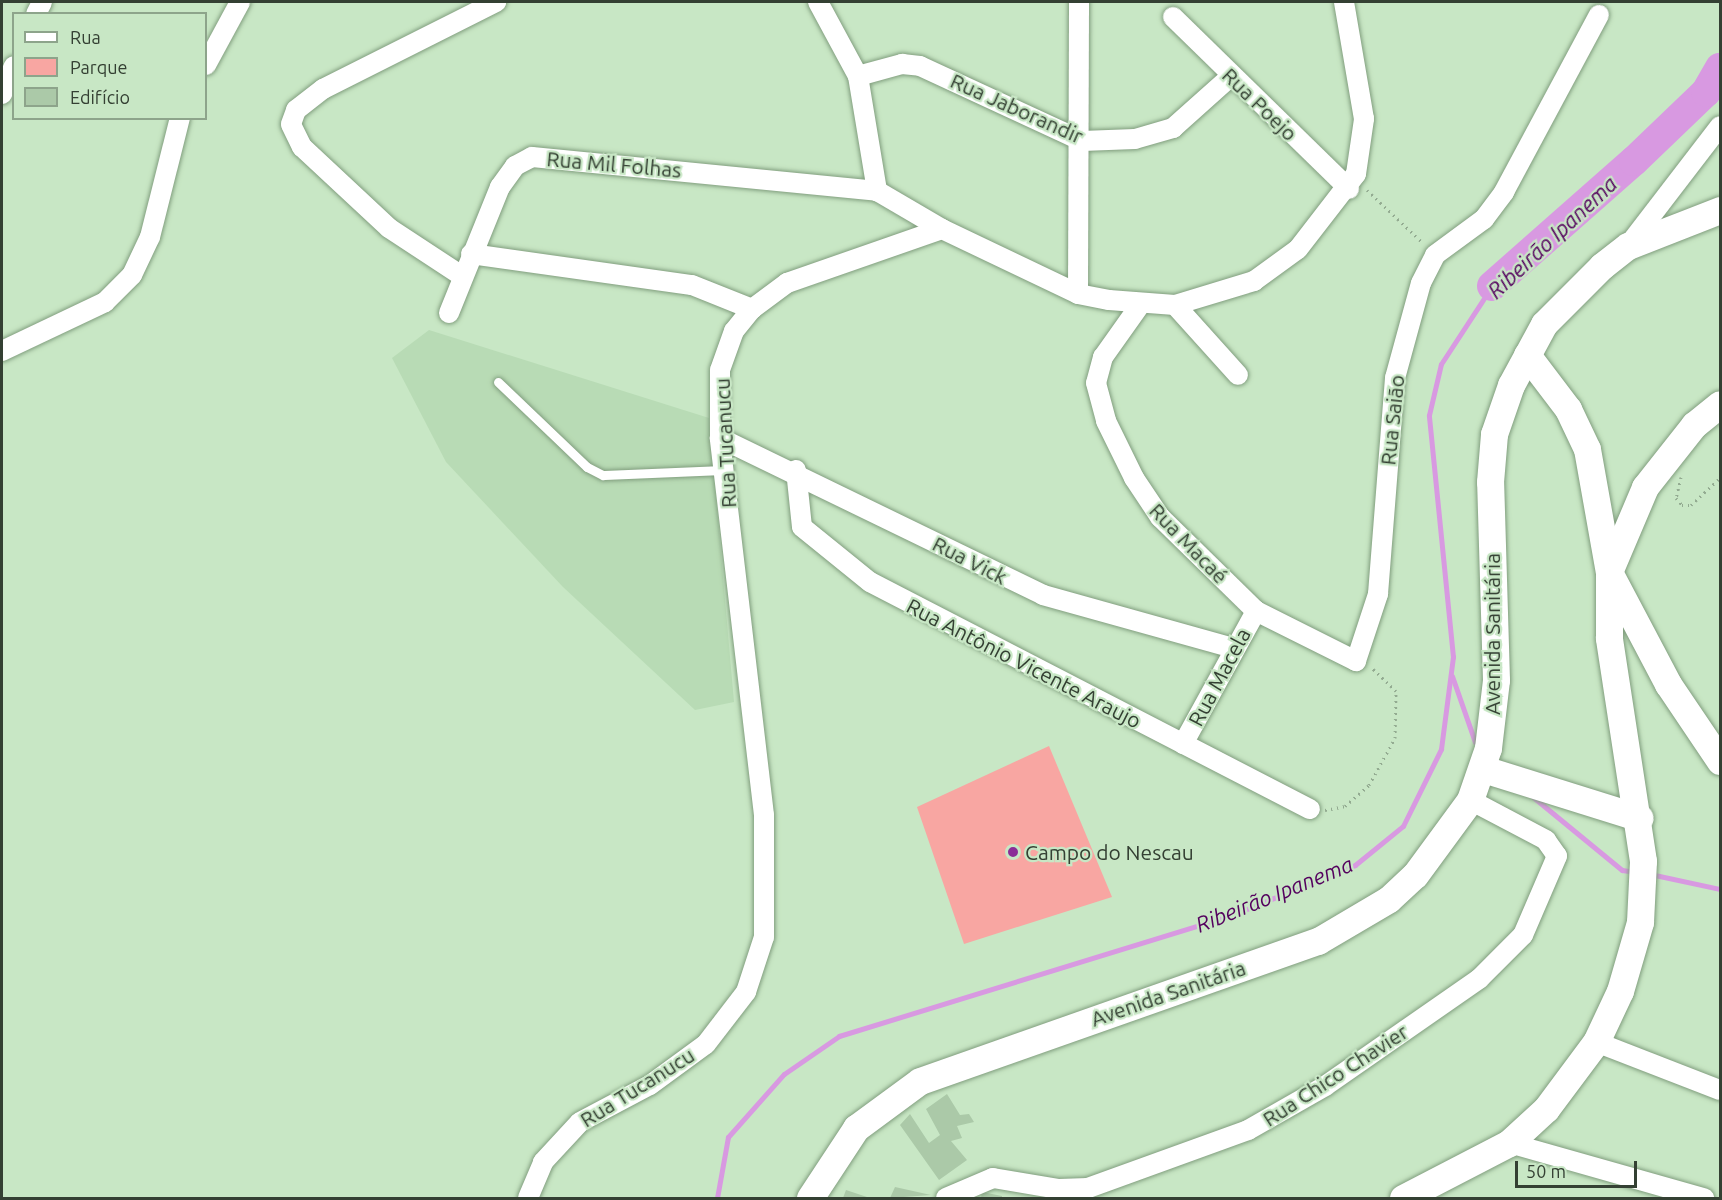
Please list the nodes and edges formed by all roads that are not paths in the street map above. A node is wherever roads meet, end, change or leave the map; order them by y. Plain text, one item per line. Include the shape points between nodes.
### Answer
1 (240, 2) edge
2 (496, 2) edge
3 (818, 2) edge
4 (1079, 2) edge
5 (1344, 2) edge
6 (1599, 15) dead end
7 (1173, 17) dead end
8 (207, 63) edge
9 (12, 71) edge
10 (858, 76) junction
11 (1230, 77) junction
12 (2, 94) edge
13 (179, 120) edge
14 (1720, 126) edge
15 (1082, 141) junction
16 (1352, 183) junction
17 (877, 192) junction
18 (1720, 210) edge
19 (942, 229) junction
20 (1628, 246) junction
21 (471, 254) junction
22 (462, 276) junction
23 (1078, 294) junction
24 (1140, 305) junction
25 (1175, 305) junction
26 (752, 309) junction
27 (449, 313) dead end
28 (2, 351) edge
29 (1527, 355) junction
30 (1238, 375) dead end
31 (498, 382) dead end
32 (1720, 404) edge
33 (720, 438) junction
34 (724, 470) junction
35 (796, 470) junction
36 (1608, 572) junction
37 (1256, 611) junction
38 (1233, 648) junction
39 (1356, 661) joint
40 (1183, 744) junction
41 (1720, 761) edge
42 (1483, 769) junction
43 (1470, 800) junction
44 (1310, 809) road end
45 (1640, 818) junction
46 (1596, 1042) junction
47 (1720, 1090) edge
48 (1509, 1143) junction
49 (528, 1198) edge
50 (810, 1198) edge
51 (946, 1198) edge
52 (1403, 1198) edge
53 (1704, 1198) edge

1 - 8 street
2 - 22 street via 323,89 296,110 291,124 302,147 389,228
3 - 10 street
4 - 15 street
5 - 16 street via 1364,119
6 - 39 street, Rua Saião via 1504,192 1474,228 1435,255 1399,355 1382,571
7 - 11 street, Rua Poejo
9 - 12 street
10 - 15 street, Rua Jaborandir via 902,64 920,66
10 - 17 street
11 - 15 street, Rua Jaborandir via 1173,128 1135,139
11 - 16 street, Rua Poejo
13 - 28 street via 150,237 132,275 105,302
14 - 20 street
15 - 23 street
16 - 25 street via 1273,270 1234,290
17 - 19 street
17 - 21 street, Rua Mil Folhas via 532,158 508,174
18 - 20 street, Avenida Sanitária
19 - 23 street
19 - 26 street, Rua Tucanucu via 787,283
20 - 29 street, Avenida Sanitária via 1566,298
21 - 22 street, Rua Mil Folhas
21 - 26 street via 692,285
22 - 27 street, Rua Mil Folhas
23 - 24 street
24 - 25 street
24 - 37 street, Rua Macaé via 1099,366 1097,392 1106,421 1152,507
25 - 30 street
26 - 33 street, Rua Tucanucu via 724,353
29 - 36 street via 1568,409 1587,449
29 - 42 street, Avenida Sanitária via 1494,434 1490,482 1496,680
31 - 34 lane via 587,467 603,475
32 - 36 street via 1694,425 1645,487
33 - 34 street, Rua Tucanucu
33 - 35 street, Rua Vick
34 - 49 street, Rua Tucanucu via 764,815 766,901 756,968 726,1020 690,1058 598,1109 559,1140
35 - 38 street, Rua Vick via 1043,595
35 - 40 street, Rua Antônio Vicente Araujo via 798,521 852,569 905,602
36 - 41 street via 1674,695
36 - 45 street via 1609,638
37 - 38 street, Rua Macela
37 - 39 street, Rua Macaé
38 - 40 street, Rua Macela
40 - 44 street, Rua Antônio Vicente Araujo
42 - 43 street, Avenida Sanitária
42 - 45 street
43 - 50 street, Avenida Sanitária via 1415,875 1353,923 1318,941 920,1081 856,1128
43 - 51 street, Rua Chico Chavier via 1552,845 1557,863 1542,898 1499,964 1270,1120 1088,1188 1059,1189 993,1178
45 - 46 street via 1643,874 1629,966
46 - 47 street
46 - 48 street via 1561,1092
48 - 52 street
48 - 53 street

